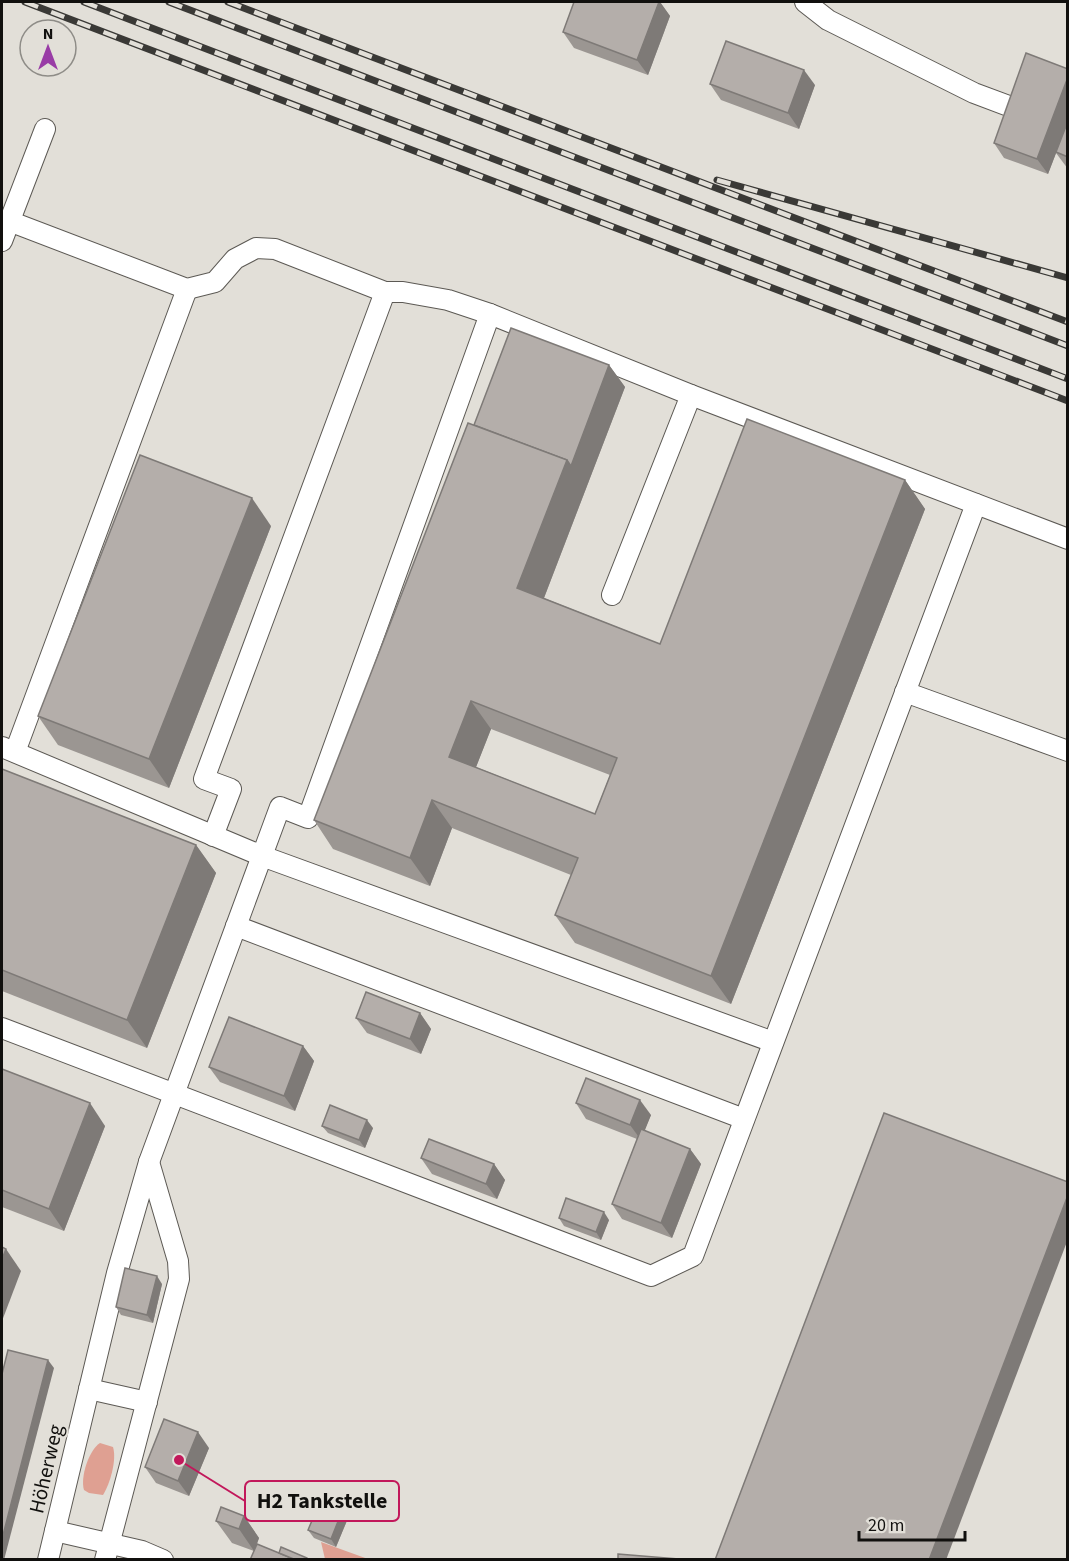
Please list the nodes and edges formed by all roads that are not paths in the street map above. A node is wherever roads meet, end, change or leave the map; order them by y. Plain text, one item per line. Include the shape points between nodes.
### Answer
1 (805, 2) edge
2 (1022, 111) edge
3 (45, 129) dead end
4 (9, 221) junction
5 (2, 241) edge
6 (187, 289) junction
7 (385, 292) junction
8 (490, 314) junction
9 (691, 395) junction
10 (976, 504) junction
11 (1068, 539) edge
12 (612, 595) dead end
13 (905, 692) junction
14 (8, 750) edge
15 (1068, 751) edge
16 (213, 836) junction
17 (262, 856) junction
18 (236, 926) junction
19 (2, 1028) edge
20 (773, 1042) junction
21 (175, 1093) junction
22 (744, 1119) junction
23 (149, 1162) junction
24 (89, 1389) junction
25 (147, 1402) junction
26 (55, 1531) junction
27 (107, 1552) edge
28 (48, 1560) edge
29 (163, 1560) edge

1 - 2 lane via 828,20 974,93
3 - 4 lane
4 - 5 lane
4 - 6 lane
6 - 7 lane via 214,282 235,259 256,248 275,249 302,258
6 - 14 lane
7 - 8 lane via 448,300
7 - 16 lane via 204,779 231,789
8 - 9 lane
8 - 17 lane, Höherweg via 308,818 280,807
9 - 10 lane
9 - 12 lane
10 - 11 lane
10 - 13 lane
13 - 15 lane
13 - 20 lane
14 - 16 lane
16 - 17 lane
17 - 18 lane, Höherweg
17 - 20 lane
18 - 21 lane, Höherweg
18 - 22 lane
19 - 21 lane
20 - 22 lane
21 - 22 lane via 651,1276 693,1256
21 - 23 lane, Höherweg
23 - 24 lane, Höherweg
23 - 25 lane via 178,1261 178,1279
24 - 25 lane
24 - 26 lane, Höherweg
25 - 27 lane
26 - 27 lane
26 - 28 lane, Höherweg
27 - 29 lane

